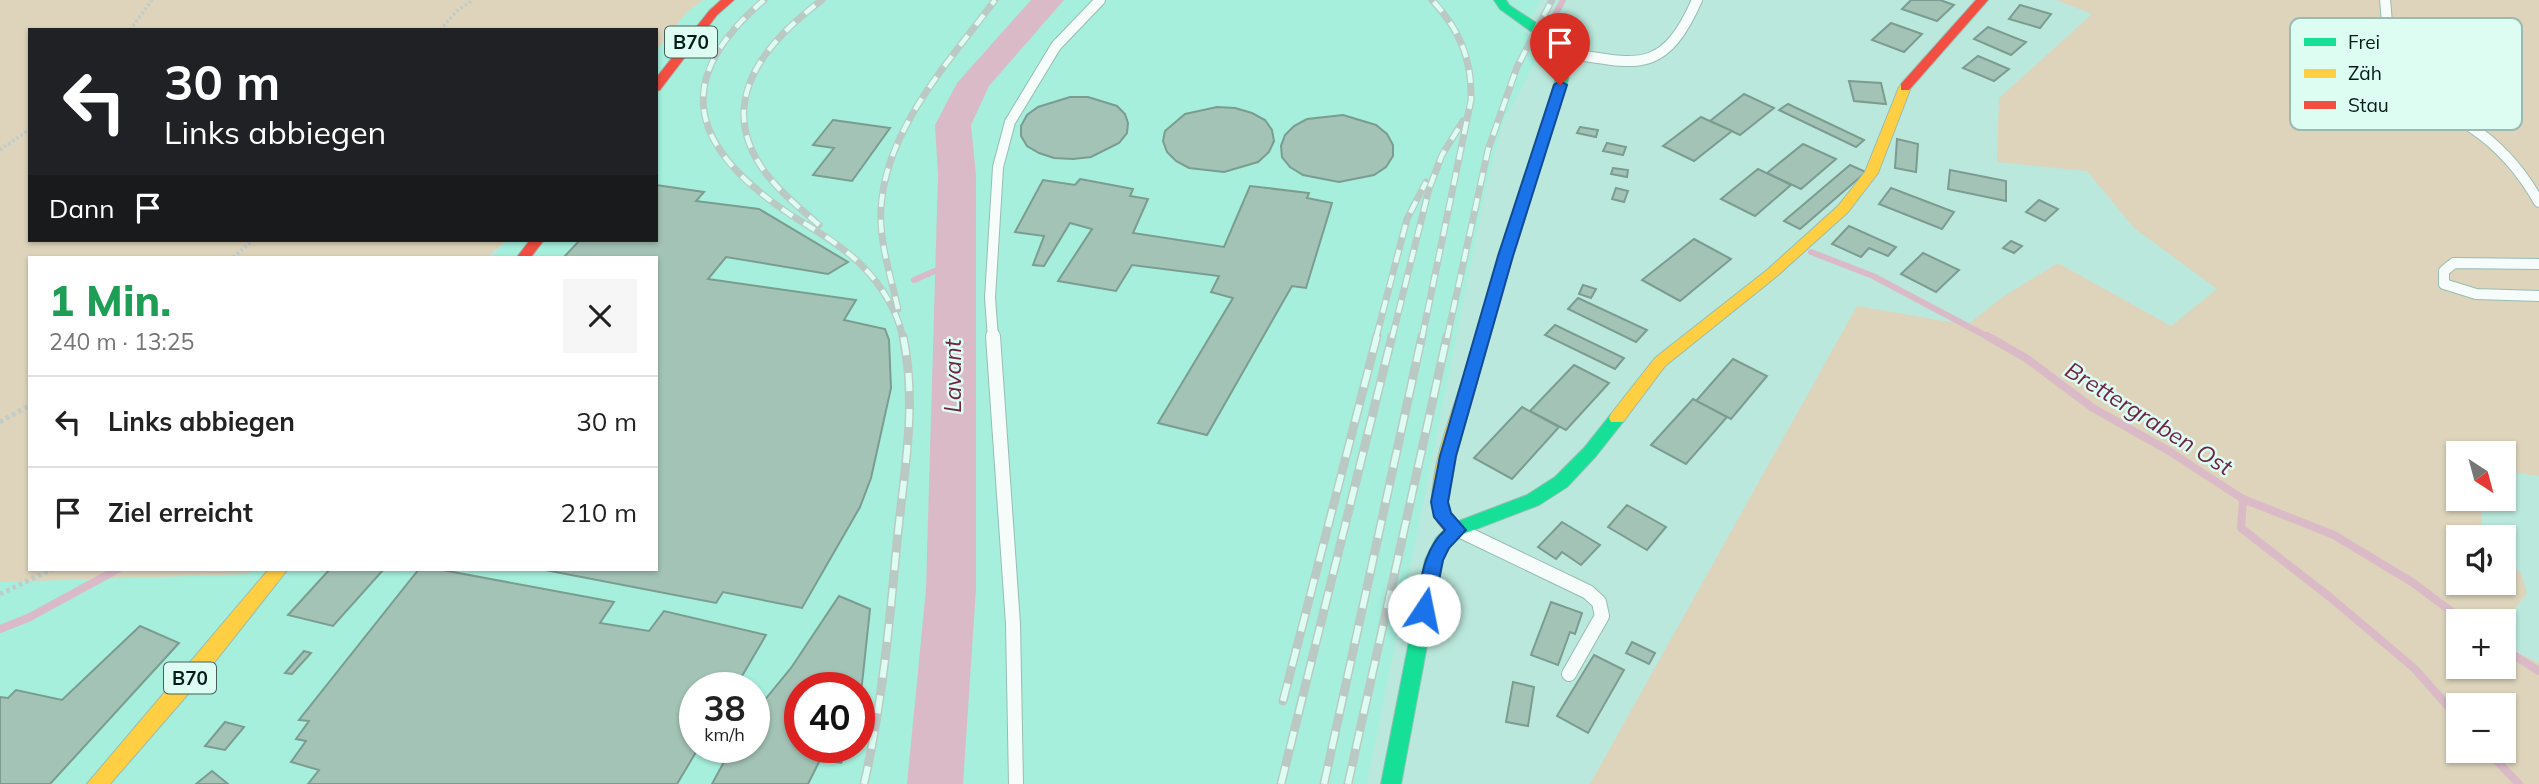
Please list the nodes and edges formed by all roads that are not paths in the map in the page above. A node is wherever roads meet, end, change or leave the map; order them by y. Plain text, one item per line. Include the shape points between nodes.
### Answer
1 (728, 0) edge
2 (1100, 0) edge
3 (1500, 0) edge
4 (1697, 0) edge
5 (1982, 0) edge
6 (2385, 0) edge
7 (2387, 18) edge
8 (1563, 52) junction
9 (658, 84) edge
10 (2473, 130) edge
11 (2539, 202) edge
12 (535, 242) edge
13 (525, 256) edge
14 (2539, 264) edge
15 (2539, 296) edge
16 (1457, 530) junction
17 (277, 571) edge
18 (1569, 674) dead end
19 (97, 784) edge
20 (1016, 784) edge
21 (1391, 784) edge

1 - 9 street, B70
2 - 20 lane via 1056,46 1010,122 999,167 990,298 1013,624
3 - 8 street
4 - 8 lane via 1679,37 1656,57 1611,60
5 - 16 street via 1906,85 1871,173 1843,209 1772,273 1660,362 1561,482 1533,500
6 - 7 lane
8 - 16 street via 1565,69 1448,456 1440,502 1443,517
10 - 11 lane via 2499,149 2528,181
12 - 13 street
14 - 15 lane via 2454,263 2444,271 2444,284 2471,294
16 - 18 lane via 1588,592 1599,602 1602,616
16 - 21 street via 1442,543 1434,560
17 - 19 street, B70

